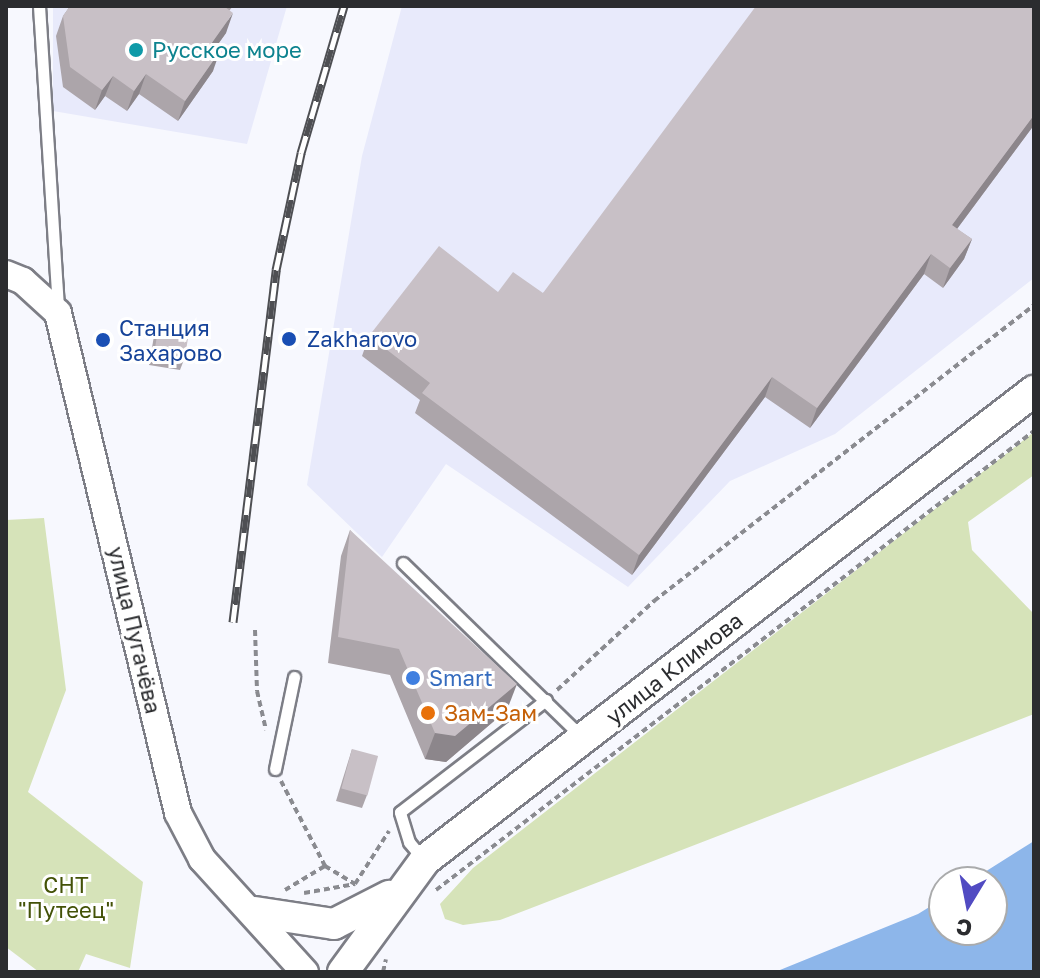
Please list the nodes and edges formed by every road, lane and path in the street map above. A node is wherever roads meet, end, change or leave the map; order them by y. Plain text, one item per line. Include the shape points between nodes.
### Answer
1 (39, 6) edge
2 (6, 274) edge
3 (1034, 305) edge
4 (58, 313) junction
5 (1034, 391) edge
6 (1034, 431) edge
7 (403, 563) dead end
8 (255, 630) dead end
9 (294, 677) dead end
10 (546, 700) junction
11 (583, 738) junction
12 (275, 769) junction
13 (400, 812) junction
14 (425, 860) junction
15 (325, 866) junction
16 (355, 884) junction
17 (401, 888) junction
18 (431, 895) dead end
19 (255, 912) junction
20 (305, 972) edge
21 (343, 972) edge

1 - 4 lane
2 - 4 street via 23,281
3 - 10 path via 654,601
4 - 19 street, улица Пугачёва via 130,576 178,813 202,859
5 - 11 main road, улица Климова
6 - 18 path
7 - 10 lane
8 - 12 path via 257,691
9 - 12 lane
10 - 11 lane
10 - 13 lane
11 - 14 main road, улица Климова
12 - 15 path
13 - 14 lane via 409,842
13 - 16 path
14 - 17 main road, улица Климова
15 - 16 path
15 - 16 path via 284,894
17 - 19 main road via 334,924
17 - 21 main road, улица Климова
19 - 20 street, улица Пугачёва

